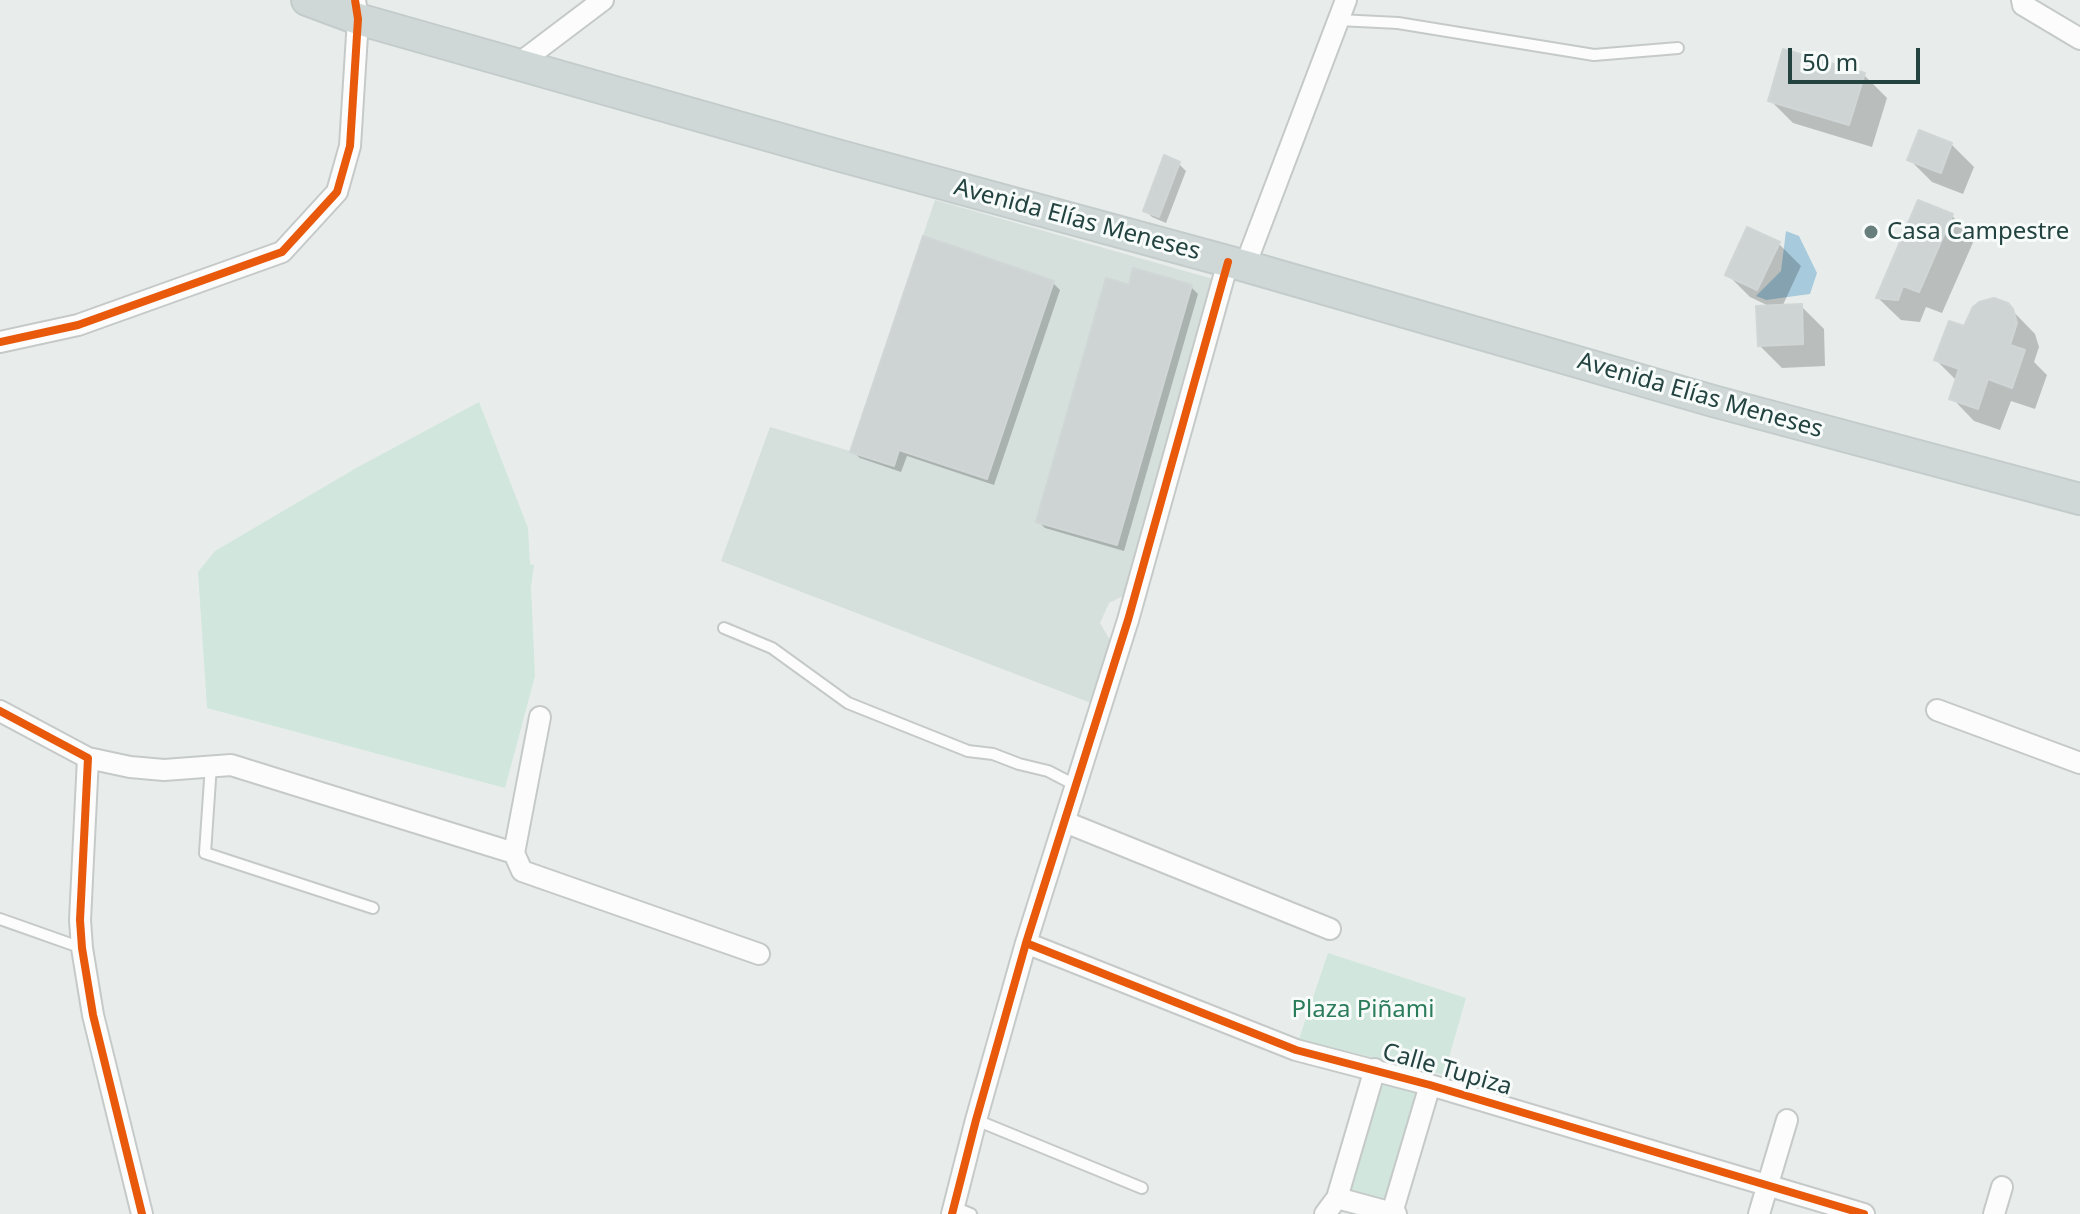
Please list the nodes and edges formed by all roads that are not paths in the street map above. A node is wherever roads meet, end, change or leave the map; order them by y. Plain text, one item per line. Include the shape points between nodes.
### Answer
1 (307, 0) edge
2 (603, 0) edge
3 (2022, 0) edge
4 (357, 9) edge
5 (1343, 10) edge
6 (2080, 39) edge
7 (1678, 48) dead end
8 (517, 65) junction
9 (1237, 264) junction
10 (0, 342) edge
11 (2080, 499) edge
12 (724, 628) dead end
13 (1937, 710) dead end
14 (0, 711) edge
15 (540, 717) dead end
16 (88, 758) junction
17 (2080, 763) edge
18 (211, 765) junction
19 (1077, 786) junction
20 (1065, 822) junction
21 (514, 853) junction
22 (373, 908) dead end
23 (0, 919) edge
24 (1330, 929) dead end
25 (1026, 943) junction
26 (82, 948) junction
27 (759, 954) dead end
28 (1375, 1069) junction
29 (1430, 1085) junction
30 (976, 1120) junction
31 (1787, 1120) dead end
32 (1768, 1186) junction
33 (2002, 1187) dead end
34 (1142, 1188) dead end
35 (1331, 1206) edge
36 (959, 1212) edge
37 (1394, 1213) edge
38 (142, 1214) edge
39 (1759, 1214) edge
40 (1864, 1214) edge
41 (1994, 1214) edge

1 - 4 main road, Avenida Elías Meneses
2 - 8 street
3 - 6 street
4 - 8 main road, Avenida Elías Meneses
4 - 10 street via 350,146 337,192 282,252 78,325
5 - 7 lane via 1594,55
5 - 9 street
8 - 9 main road, Avenida Elías Meneses
9 - 11 main road, Avenida Elías Meneses via 1713,401
9 - 19 street
12 - 19 lane via 772,648 848,703 968,751 1048,771
13 - 17 street
14 - 16 street
15 - 21 street
16 - 18 street via 164,770
16 - 26 street
18 - 21 street via 231,765
18 - 22 lane via 205,853
19 - 20 street
20 - 24 street
20 - 25 street
21 - 27 street via 522,871
23 - 26 lane
25 - 28 street, Calle Tupiza via 1296,1050
25 - 30 street
26 - 38 street via 93,1015
28 - 29 street, Calle Tupiza
28 - 35 street
29 - 32 street, Calle Tupiza
29 - 37 street
30 - 34 lane
30 - 36 street
31 - 32 street
32 - 39 street
32 - 40 street, Calle Tupiza
33 - 41 street
35 - 37 street

